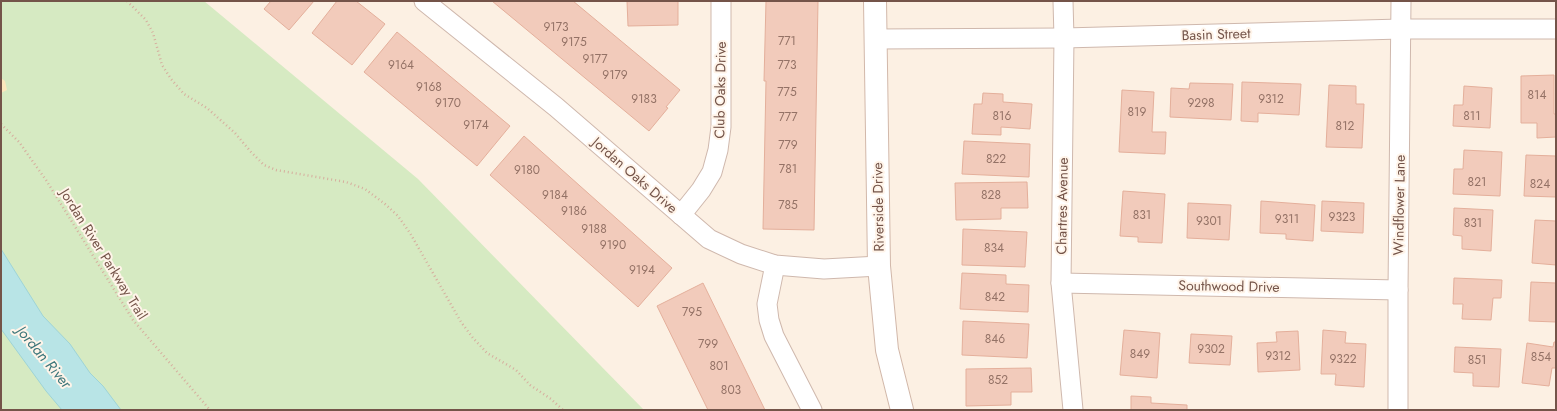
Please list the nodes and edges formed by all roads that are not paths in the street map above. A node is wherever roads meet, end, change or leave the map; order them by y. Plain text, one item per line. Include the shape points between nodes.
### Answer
1 (424, 1) edge
2 (721, 1) edge
3 (876, 1) edge
4 (1063, 1) edge
5 (1401, 1) edge
6 (1401, 29) junction
7 (1556, 29) edge
8 (1064, 38) junction
9 (876, 39) junction
10 (681, 216) junction
11 (775, 265) junction
12 (879, 266) junction
13 (1061, 283) junction
14 (1398, 290) junction
15 (812, 410) edge
16 (902, 410) edge
17 (1073, 410) edge
18 (1398, 410) edge

1 - 10 street, Jordan Oaks Drive via 556,107
2 - 10 street, Club Oaks Drive via 721,127 718,150 712,172
3 - 9 street, Riverside Drive
4 - 8 street, Chartres Avenue
5 - 6 street, Windflower Lane
6 - 7 street, Basin Street
6 - 8 street, Basin Street
6 - 14 street, Windflower Lane
8 - 9 street, Basin Street
8 - 13 street, Chartres Avenue
9 - 12 street, Riverside Drive
10 - 11 street, Jordan Oaks Drive via 709,239 741,254
11 - 12 street, Jordan Oaks Drive via 824,268
11 - 15 street via 767,304 769,320 774,336
12 - 16 street, Riverside Drive via 887,350
13 - 14 street, Southwood Drive
13 - 17 street, Chartres Avenue
14 - 18 street, Windflower Lane

